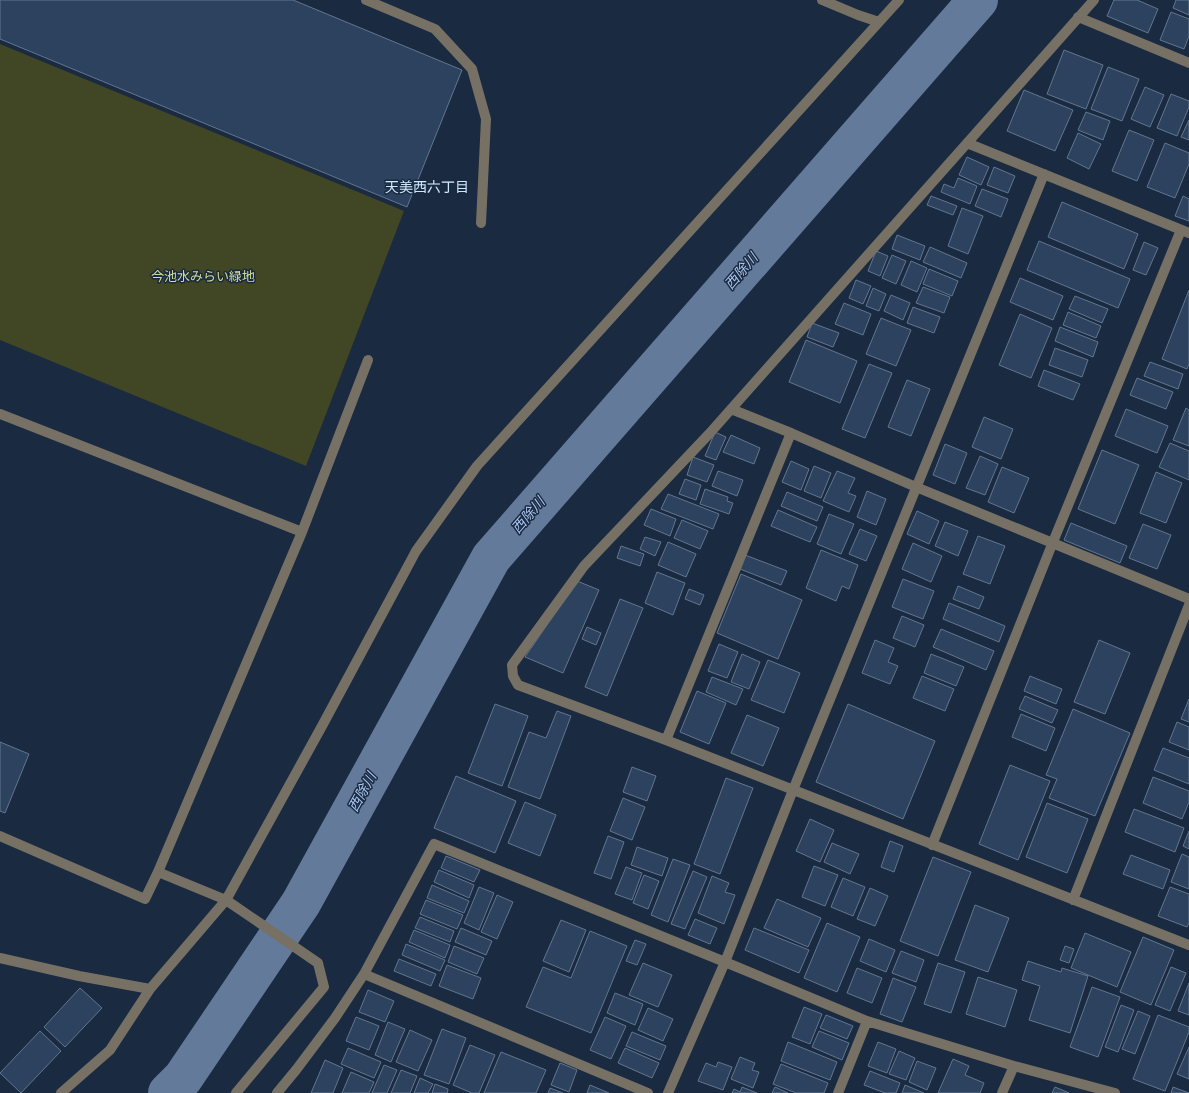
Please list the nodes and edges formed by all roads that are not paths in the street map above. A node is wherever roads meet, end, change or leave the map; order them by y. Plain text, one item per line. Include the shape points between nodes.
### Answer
1 (366, 0) edge
2 (822, 0) edge
3 (899, 0) edge
4 (1094, 0) edge
5 (1078, 17) junction
6 (879, 22) junction
7 (1189, 63) edge
8 (967, 143) junction
9 (1044, 174) junction
10 (481, 223) dead end
11 (1185, 231) edge
12 (368, 360) dead end
13 (731, 409) junction
14 (0, 414) edge
15 (791, 433) junction
16 (916, 487) junction
17 (302, 532) junction
18 (1053, 542) junction
19 (1189, 599) edge
20 (1189, 605) edge
21 (666, 740) junction
22 (793, 790) junction
23 (0, 836) edge
24 (932, 845) junction
25 (158, 872) junction
26 (226, 900) junction
27 (1073, 900) junction
28 (1189, 945) edge
29 (0, 958) edge
30 (725, 962) junction
31 (364, 974) junction
32 (150, 989) junction
33 (867, 1021) junction
34 (1014, 1066) junction
35 (61, 1093) edge
36 (236, 1093) edge
37 (277, 1093) edge
38 (648, 1093) edge
39 (668, 1093) edge
40 (838, 1093) edge
41 (1002, 1093) edge
42 (1115, 1093) edge

1 - 10 street via 435,29 472,68 486,119
2 - 6 street
3 - 6 street
4 - 5 street
5 - 7 street
5 - 8 street
6 - 26 street via 477,466 416,551
8 - 9 street
8 - 13 street
9 - 11 street
9 - 16 street
11 - 18 street
12 - 17 street
13 - 15 street
13 - 21 street via 584,566 512,665 513,676 518,685
14 - 17 street
15 - 16 street
15 - 21 street
16 - 18 street
16 - 22 street
17 - 25 street
18 - 19 street
18 - 24 street
20 - 27 street
21 - 22 street
22 - 24 street
22 - 30 street
23 - 25 street via 145,900
24 - 27 street
25 - 26 street
26 - 32 street
26 - 36 street via 318,963 324,987
27 - 28 street
29 - 32 street
30 - 31 street via 434,844
30 - 33 street
30 - 39 street
31 - 37 street via 335,1018
31 - 38 street
32 - 35 street via 110,1050
33 - 34 street
33 - 40 street
34 - 41 street
34 - 42 street

